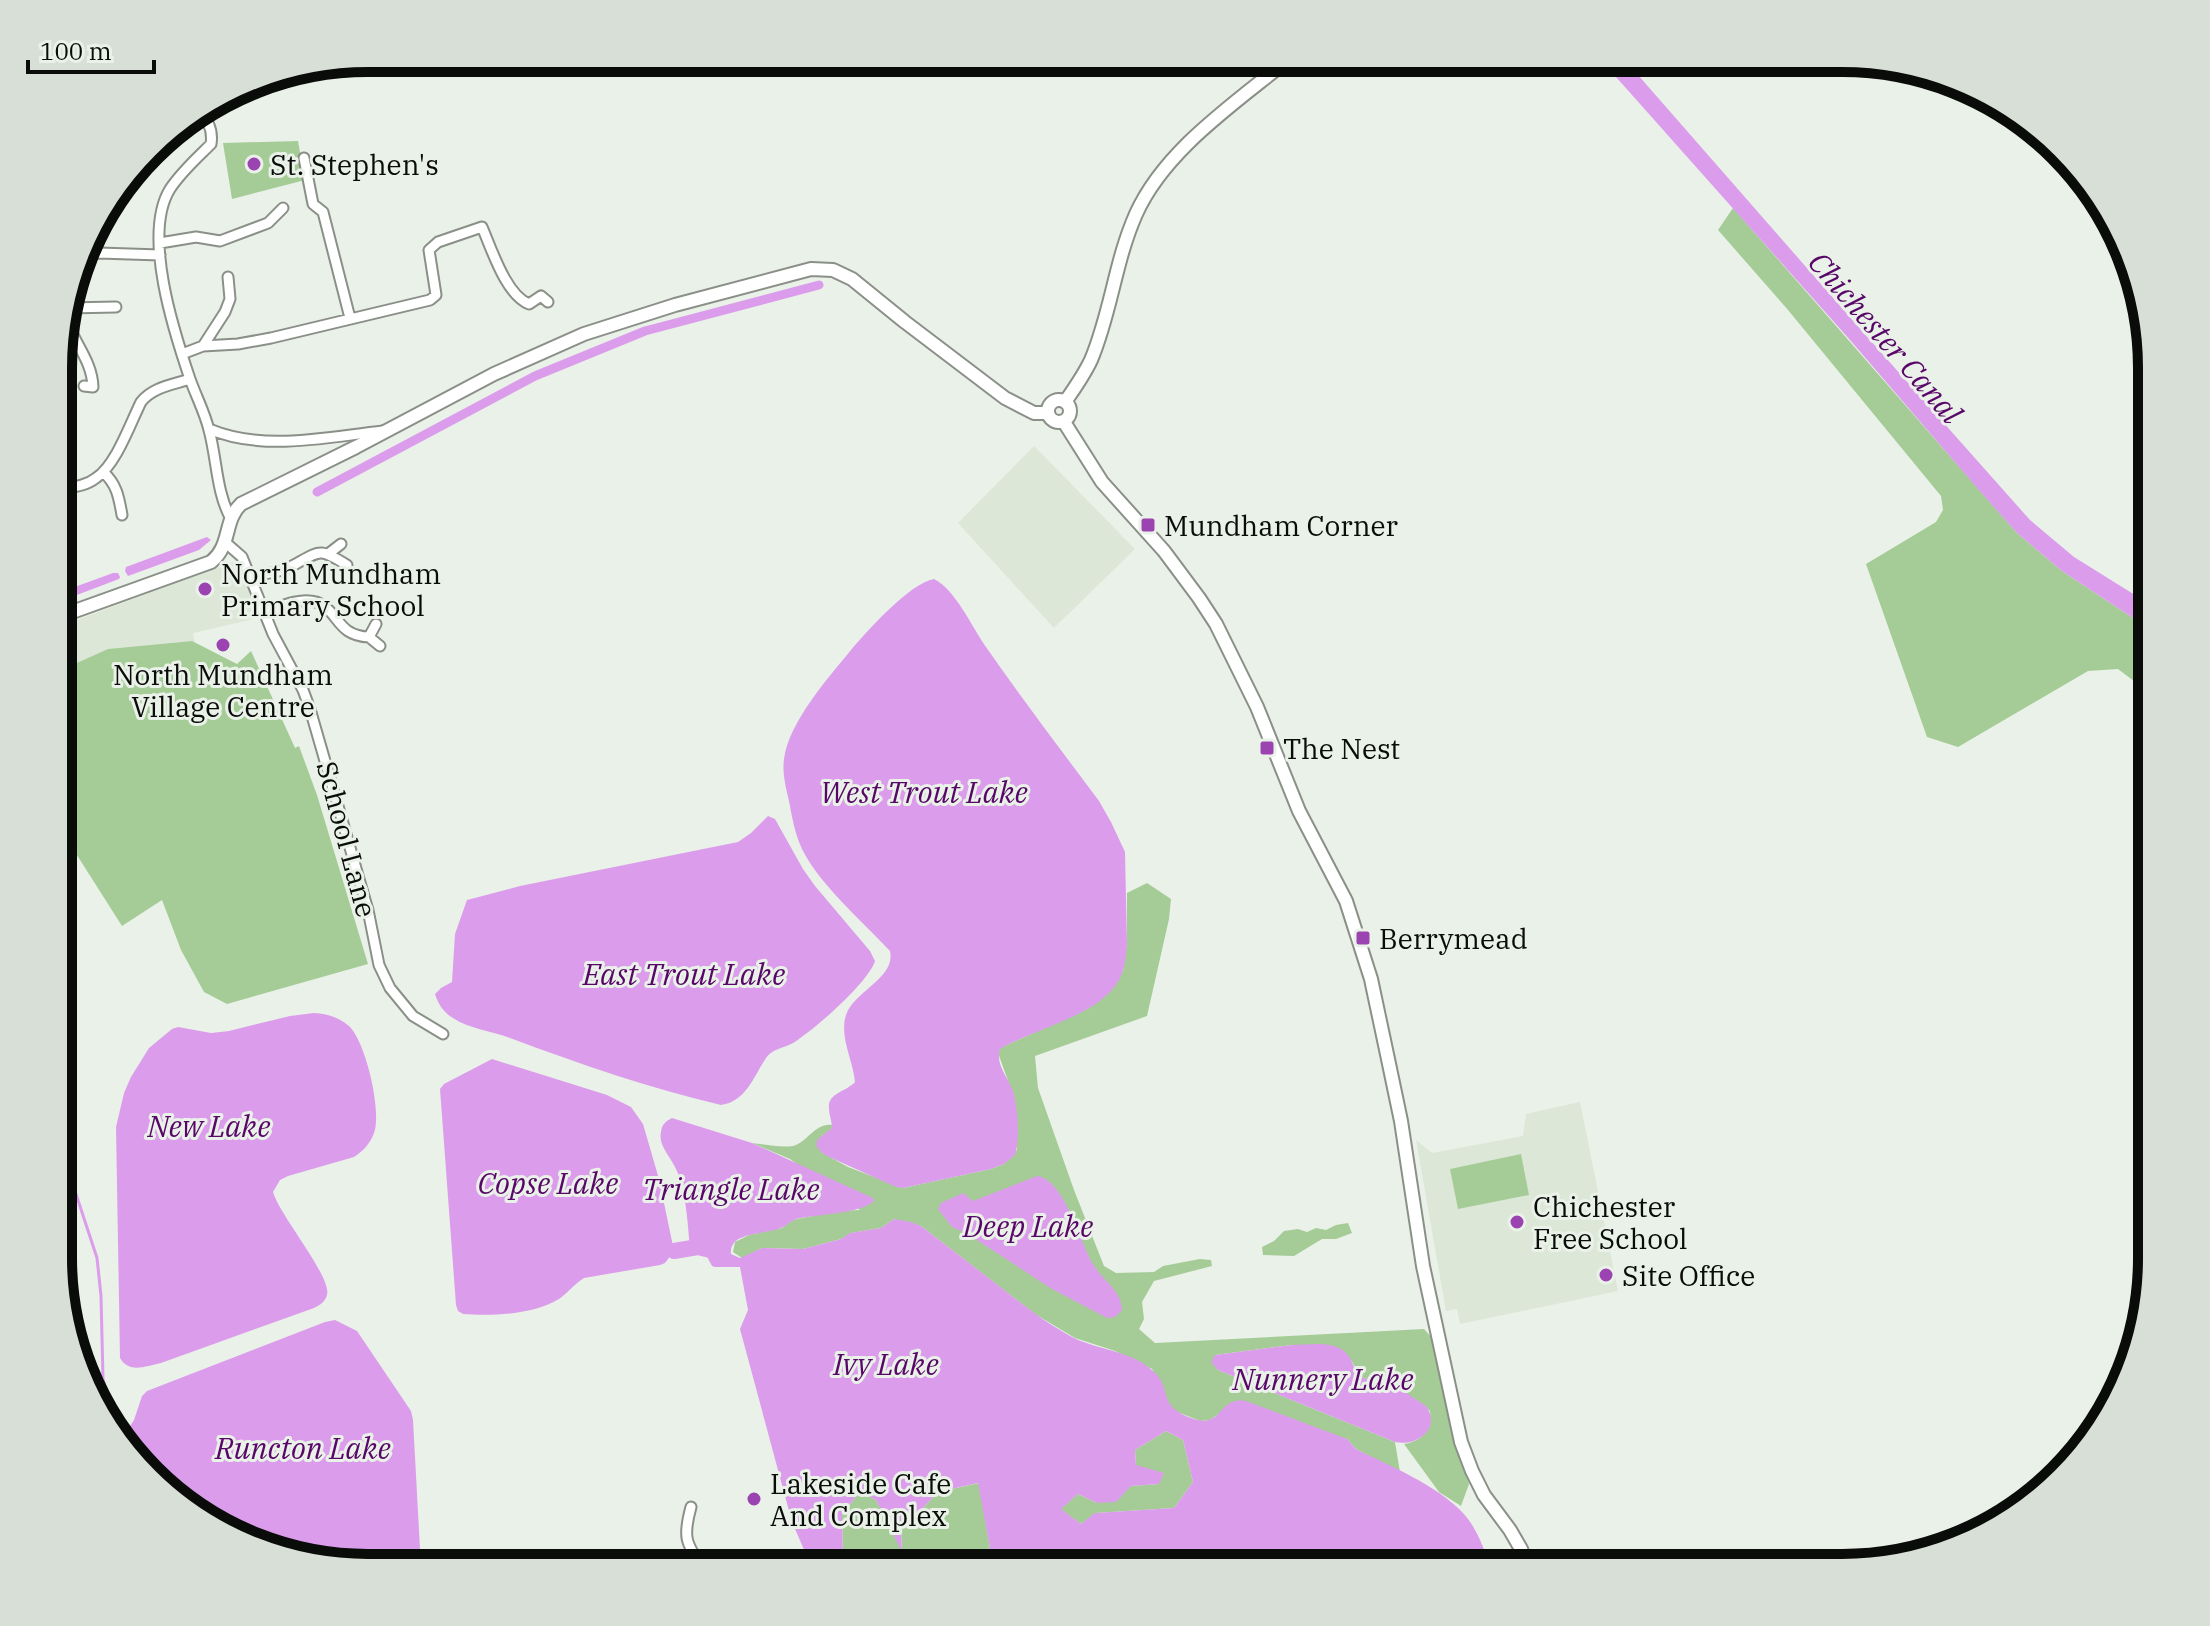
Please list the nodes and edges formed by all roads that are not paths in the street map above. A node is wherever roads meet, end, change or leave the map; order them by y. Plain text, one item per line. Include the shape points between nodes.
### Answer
1 (1273, 72) edge
2 (206, 121) edge
3 (304, 158) dead end
4 (283, 208) dead end
5 (160, 243) junction
6 (96, 254) edge
7 (160, 255) junction
8 (228, 277) dead end
9 (548, 302) dead end
10 (116, 307) dead end
11 (79, 308) edge
12 (350, 318) junction
13 (74, 339) edge
14 (203, 346) junction
15 (182, 354) junction
16 (190, 379) junction
17 (84, 386) dead end
18 (1065, 402) junction
19 (1048, 413) junction
20 (1064, 422) junction
21 (209, 429) junction
22 (387, 430) junction
23 (103, 472) junction
24 (72, 487) edge
25 (122, 515) dead end
26 (231, 519) junction
27 (226, 543) junction
28 (341, 544) dead end
29 (328, 554) junction
30 (347, 565) dead end
31 (250, 576) junction
32 (72, 612) edge
33 (264, 612) junction
34 (376, 624) dead end
35 (369, 637) junction
36 (380, 646) dead end
37 (443, 1034) dead end
38 (691, 1507) dead end
39 (694, 1554) edge
40 (1523, 1554) edge

1 - 18 main road via 1177,153 1146,195 1122,251 1091,359
2 - 5 street via 211,144 170,190 161,210
3 - 12 street via 313,204 323,212
4 - 5 street via 268,223 220,241 196,237
5 - 7 street
6 - 7 street
7 - 15 street
8 - 14 street via 230,299
9 - 12 street via 541,296 529,304 519,300 482,227 429,250 436,295 430,300
10 - 11 street
12 - 14 street via 271,338
13 - 17 street via 93,373 93,387
14 - 15 street
15 - 16 street
16 - 21 street
16 - 23 street via 146,396
18 - 19 main road via 1055,401
18 - 20 main road via 1070,414
19 - 20 main road via 1054,421
19 - 22 main road via 1034,413 1005,398 852,279 821,268 584,334
20 - 40 main road via 1102,482 1164,551 1216,624 1299,811 1346,901 1368,967 1404,1134 1423,1266 1461,1442 1484,1495
21 - 22 street via 237,438 290,441
21 - 26 street
22 - 26 main road via 246,500
23 - 24 street
23 - 25 street via 115,485
26 - 27 main road
27 - 31 street, School Lane via 242,557
27 - 32 main road via 211,562
28 - 29 street
29 - 30 street
29 - 31 street via 318,552 294,566
31 - 33 street, School Lane
33 - 35 street via 316,602 347,631
33 - 37 street, School Lane via 310,709 379,965 413,1016
34 - 35 street
35 - 36 street
38 - 39 street via 685,1536

